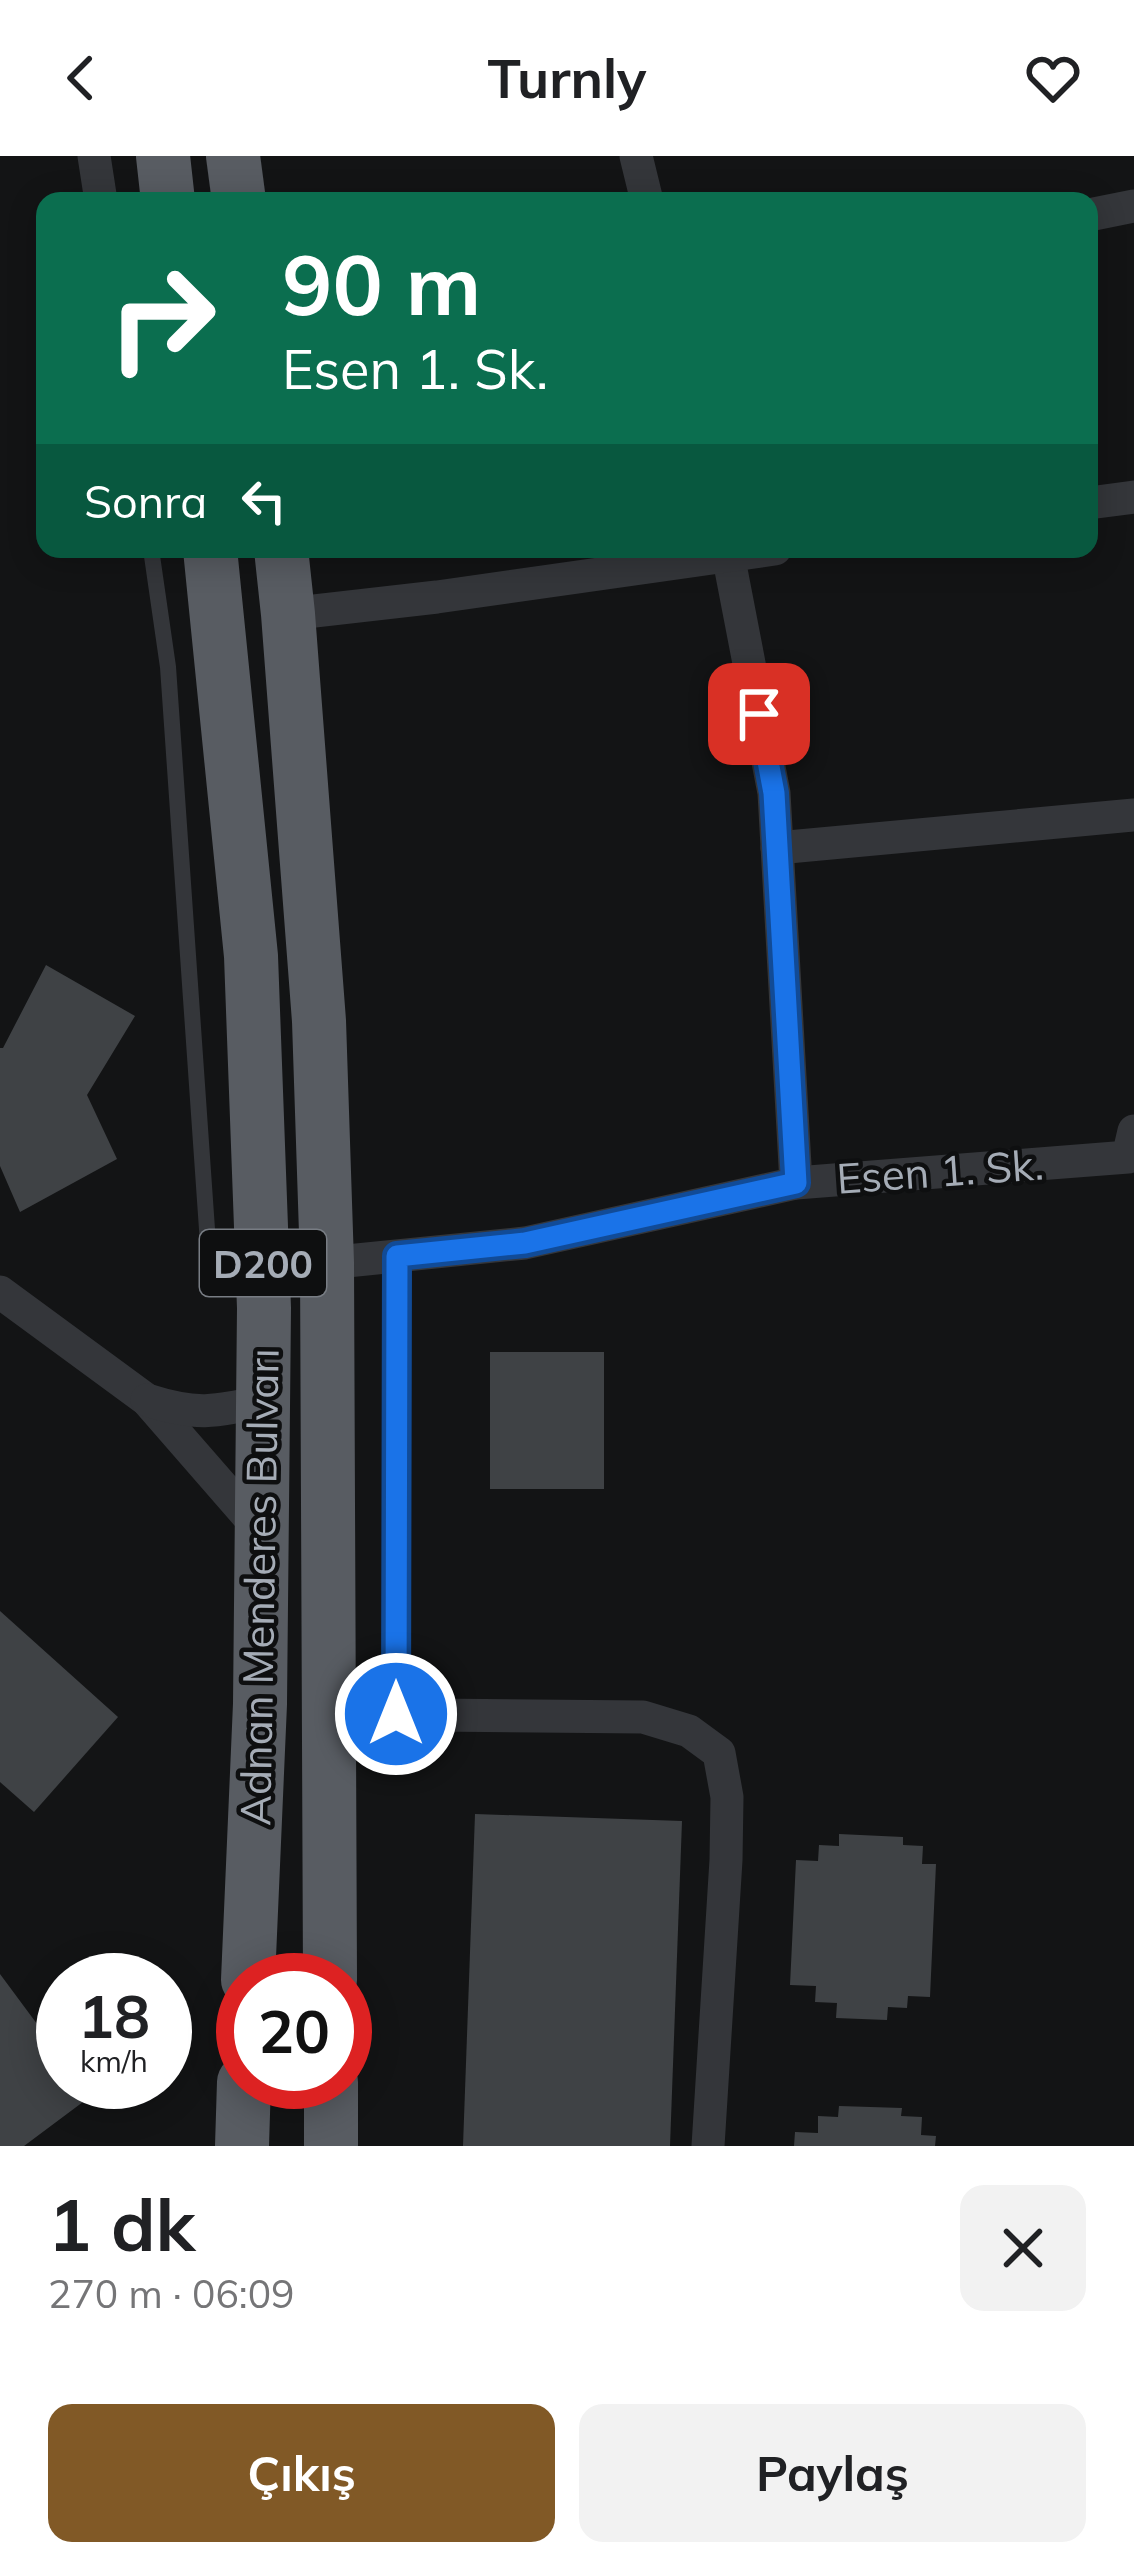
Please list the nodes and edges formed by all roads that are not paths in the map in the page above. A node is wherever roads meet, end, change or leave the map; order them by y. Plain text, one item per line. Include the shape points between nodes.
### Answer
1 (94, 156) edge
2 (163, 156) edge
3 (233, 156) edge
4 (636, 156) edge
5 (100, 192) edge
6 (167, 192) edge
7 (238, 192) edge
8 (645, 192) edge
9 (1134, 206) edge
10 (1098, 213) edge
11 (1134, 496) edge
12 (1098, 502) edge
13 (153, 558) edge
14 (211, 558) edge
15 (281, 558) edge
16 (689, 558) edge
17 (729, 558) edge
18 (288, 614) junction
19 (1134, 814) edge
20 (777, 848) junction
21 (1131, 1144) edge
22 (796, 1183) junction
23 (397, 1256) junction
24 (209, 1258) dead end
25 (327, 1263) junction
26 (0, 1292) edge
27 (147, 1400) junction
28 (263, 1401) junction
29 (262, 1532) junction
30 (330, 1714) junction
31 (396, 1714) junction
32 (249, 1953) edge
33 (331, 1953) edge
34 (243, 2109) edge
35 (331, 2109) edge
36 (242, 2146) edge
37 (331, 2146) edge
38 (708, 2146) edge

1 - 5 street
2 - 6 highway
3 - 7 highway
4 - 8 street
9 - 10 street
11 - 12 street
13 - 24 lane via 168,667
14 - 28 highway, Adnan Menderes Bulvarı / D200 via 251,956
15 - 18 highway, Adnan Menderes Bulvarı / D200
16 - 18 street
17 - 20 street
18 - 25 highway, Adnan Menderes Bulvarı / D200 via 319,1022
19 - 20 street
20 - 22 street
21 - 22 street, Esen 1. Sk.
22 - 23 street, Esen 1. Sk. via 525,1243
23 - 25 street, Esen 1. Sk.
23 - 31 lane
25 - 30 highway, Adnan Menderes Bulvarı / D200
26 - 27 street
27 - 28 street via 209,1413
27 - 29 street
28 - 29 highway, Adnan Menderes Bulvarı / D200
29 - 32 highway, Adnan Menderes Bulvarı / D200
30 - 31 street
30 - 33 highway, Adnan Menderes Bulvarı / D200
31 - 38 street via 643,1717 688,1731 719,1753 728,1798
34 - 36 highway
35 - 37 highway

